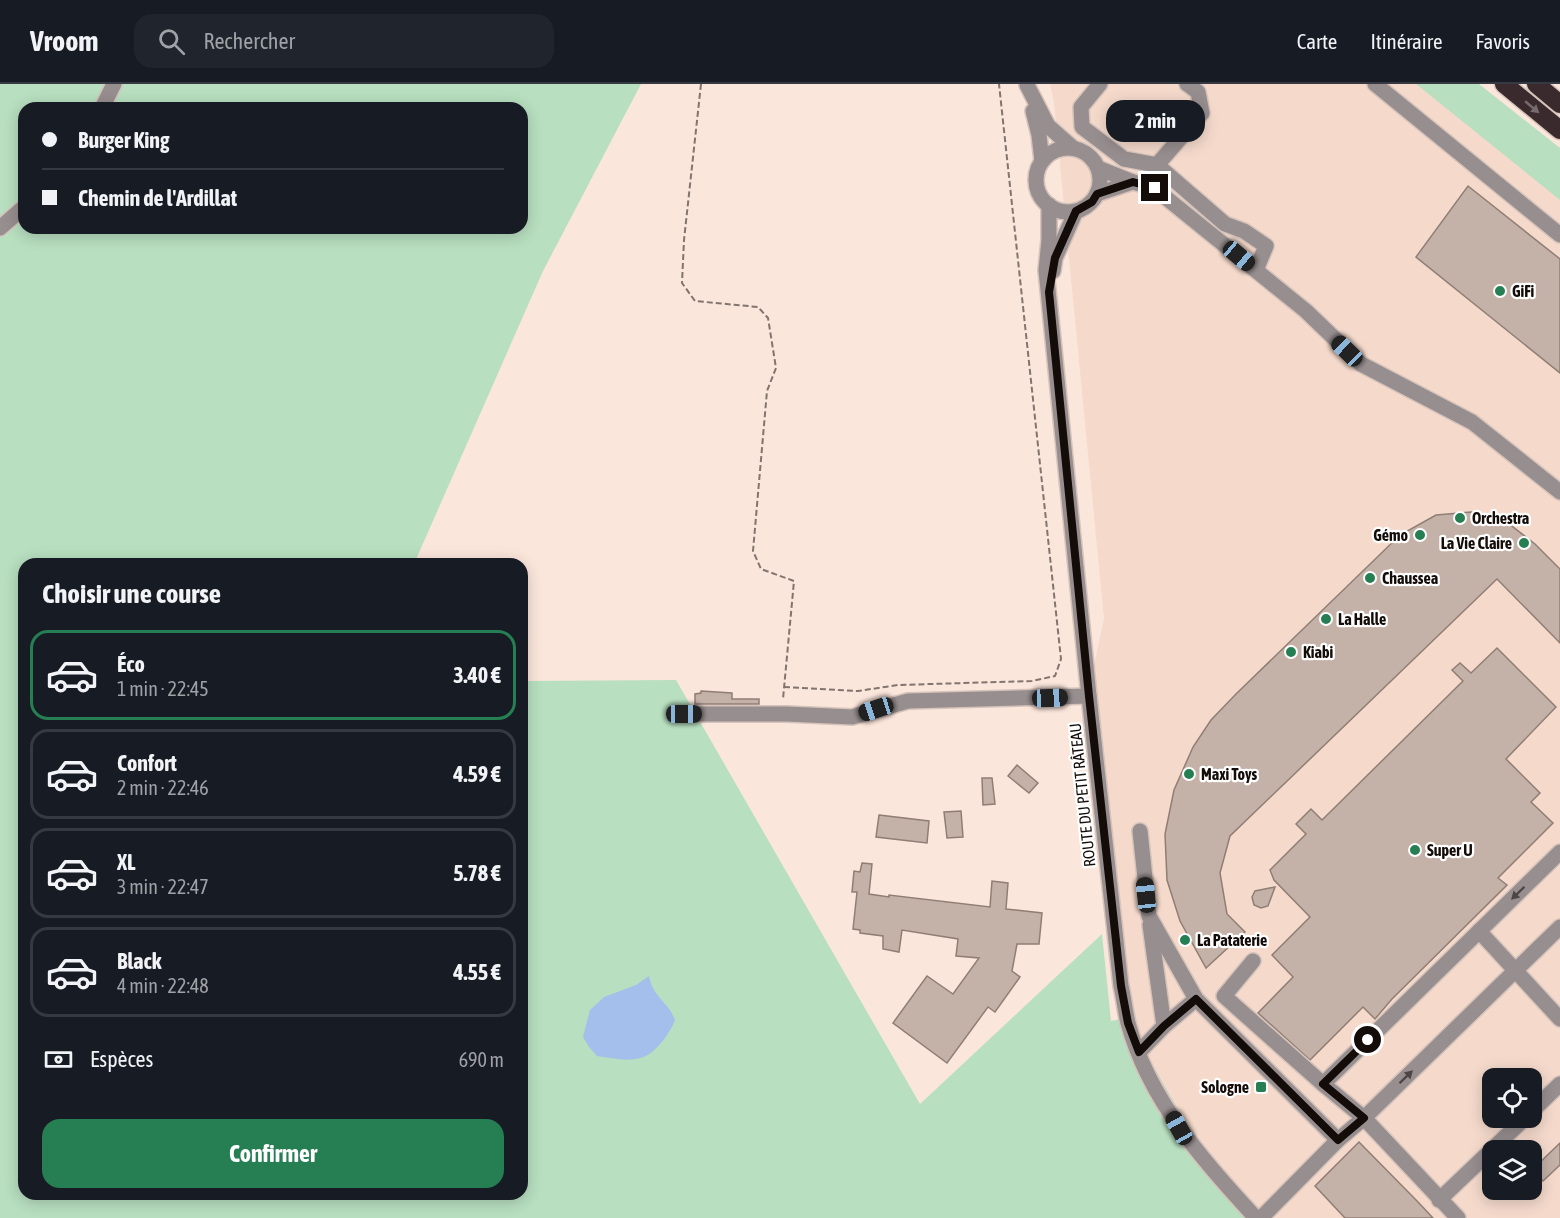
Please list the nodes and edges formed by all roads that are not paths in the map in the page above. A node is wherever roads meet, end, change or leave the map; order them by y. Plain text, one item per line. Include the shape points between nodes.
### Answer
1 (114, 84) edge
2 (1027, 84) edge
3 (1100, 84) edge
4 (1187, 84) edge
5 (1376, 84) edge
6 (1504, 84) edge
7 (1536, 84) edge
8 (105, 102) edge
9 (1560, 104) edge
10 (1560, 130) edge
11 (1074, 148) junction
12 (1042, 161) junction
13 (1157, 165) junction
14 (1098, 168) junction
15 (1133, 182) junction
16 (1097, 194) junction
17 (1048, 205) junction
18 (1076, 211) junction
19 (18, 212) edge
20 (0, 228) edge
21 (1560, 235) edge
22 (1256, 270) junction
23 (1049, 292) junction
24 (1560, 492) edge
25 (1089, 696) junction
26 (684, 714) dead end
27 (1140, 831) dead end
28 (1560, 852) edge
29 (1149, 916) junction
30 (1560, 927) edge
31 (1479, 932) junction
32 (1253, 961) dead end
33 (1515, 971) junction
34 (1196, 999) junction
35 (1560, 1019) edge
36 (1164, 1026) junction
37 (1139, 1052) junction
38 (1323, 1084) junction
39 (1560, 1084) edge
40 (1542, 1101) edge
41 (1364, 1118) junction
42 (1515, 1128) edge
43 (1338, 1140) junction
44 (1439, 1200) junction
45 (1256, 1218) edge
46 (1261, 1218) edge
47 (1458, 1218) edge

1 - 8 street
2 - 11 street via 1048,126
2 - 12 street
3 - 13 street via 1081,107 1082,127 1124,159
4 - 13 street via 1198,92 1202,113
5 - 21 street
6 -> 10 highway
7 - 9 highway
11 - 12 street via 1056,150
11 - 14 street via 1084,151
12 - 17 street via 1037,170 1037,189
13 - 22 street via 1226,224 1266,246
14 - 15 street
14 - 16 street
15 - 16 street
15 - 22 street via 1155,188
16 - 18 street via 1092,202
17 - 18 street via 1057,210
17 - 23 street, ROUTE DU PETIT RÂTEAU
18 - 23 street, ROUTE DU PETIT RÂTEAU via 1055,258
19 - 20 street
22 - 24 street via 1306,310 1361,364 1472,422
23 - 25 street, ROUTE DU PETIT RÂTEAU
25 - 26 street via 908,701 852,717
25 - 37 street, ROUTE DU PETIT RÂTEAU via 1121,986
27 - 29 street
28 -> 31 street
29 - 34 street
29 - 36 street
30 - 33 street
31 - 33 street
31 - 38 street
32 - 38 street via 1224,996
33 - 35 street
41 -> 33 street
34 - 36 street
34 - 43 street
36 - 37 street
37 - 45 street, ROUTE DU PETIT RÂTEAU via 1179,1128
38 - 41 street
39 - 40 street
41 - 43 street
41 - 44 street
42 - 44 street
43 - 46 street
44 - 47 street

